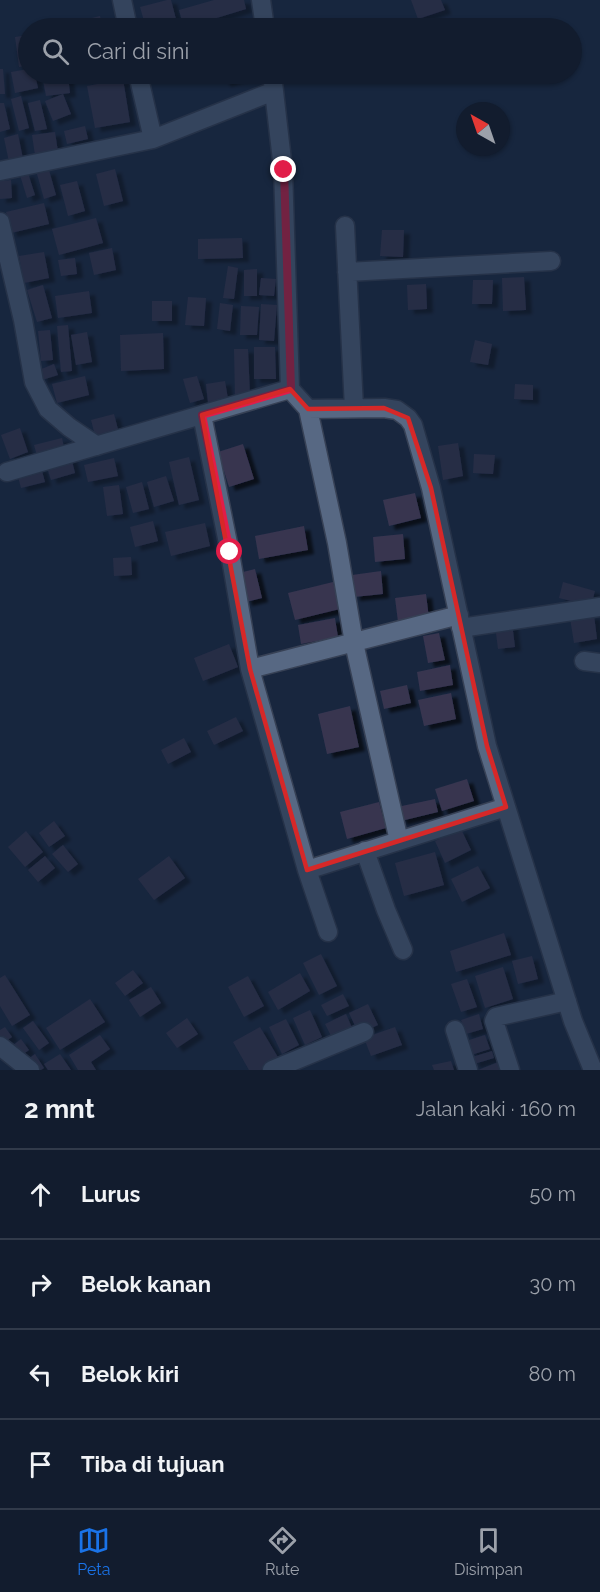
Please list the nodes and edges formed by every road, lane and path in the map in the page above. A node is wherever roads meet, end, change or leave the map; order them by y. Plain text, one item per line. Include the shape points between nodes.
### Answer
1 (122, 0) edge
2 (261, 0) edge
3 (126, 18) edge
4 (264, 18) edge
5 (140, 84) edge
6 (269, 84) edge
7 (273, 84) edge
8 (153, 139) junction
9 (0, 171) edge
10 (0, 222) edge
11 (345, 226) dead end
12 (551, 261) dead end
13 (347, 272) junction
14 (291, 389) junction
15 (354, 408) junction
16 (308, 409) junction
17 (202, 415) junction
18 (96, 446) junction
19 (7, 472) dead end
20 (600, 607) edge
21 (460, 622) junction
22 (354, 643) junction
23 (250, 669) junction
24 (506, 807) junction
25 (399, 841) junction
26 (365, 851) junction
27 (307, 870) junction
28 (328, 932) dead end
29 (403, 950) dead end
30 (567, 1001) junction
31 (455, 1030) dead end
32 (364, 1032) dead end
33 (0, 1046) edge
34 (30, 1070) edge
35 (272, 1070) edge
36 (468, 1070) edge
37 (510, 1070) edge
38 (593, 1070) edge

1 - 3 street
2 - 4 street
5 - 8 street
6 - 8 street
7 - 14 street via 284,170
8 - 9 street
10 - 18 street via 34,382 48,410
11 - 13 street
12 - 13 street
13 - 15 street
14 - 16 street
14 - 17 street
15 - 16 street
15 - 21 street via 397,410 413,425
16 - 22 street
17 - 18 street
17 - 23 street
18 - 19 street
20 - 21 street
21 - 22 street
21 - 24 street via 487,746
22 - 23 street
22 - 25 street
23 - 27 street
24 - 25 street
24 - 30 street
25 - 26 street
26 - 27 street
26 - 29 street
27 - 28 street
30 - 37 street via 496,1017
30 - 38 street
31 - 36 street
32 - 35 street
33 - 34 street

